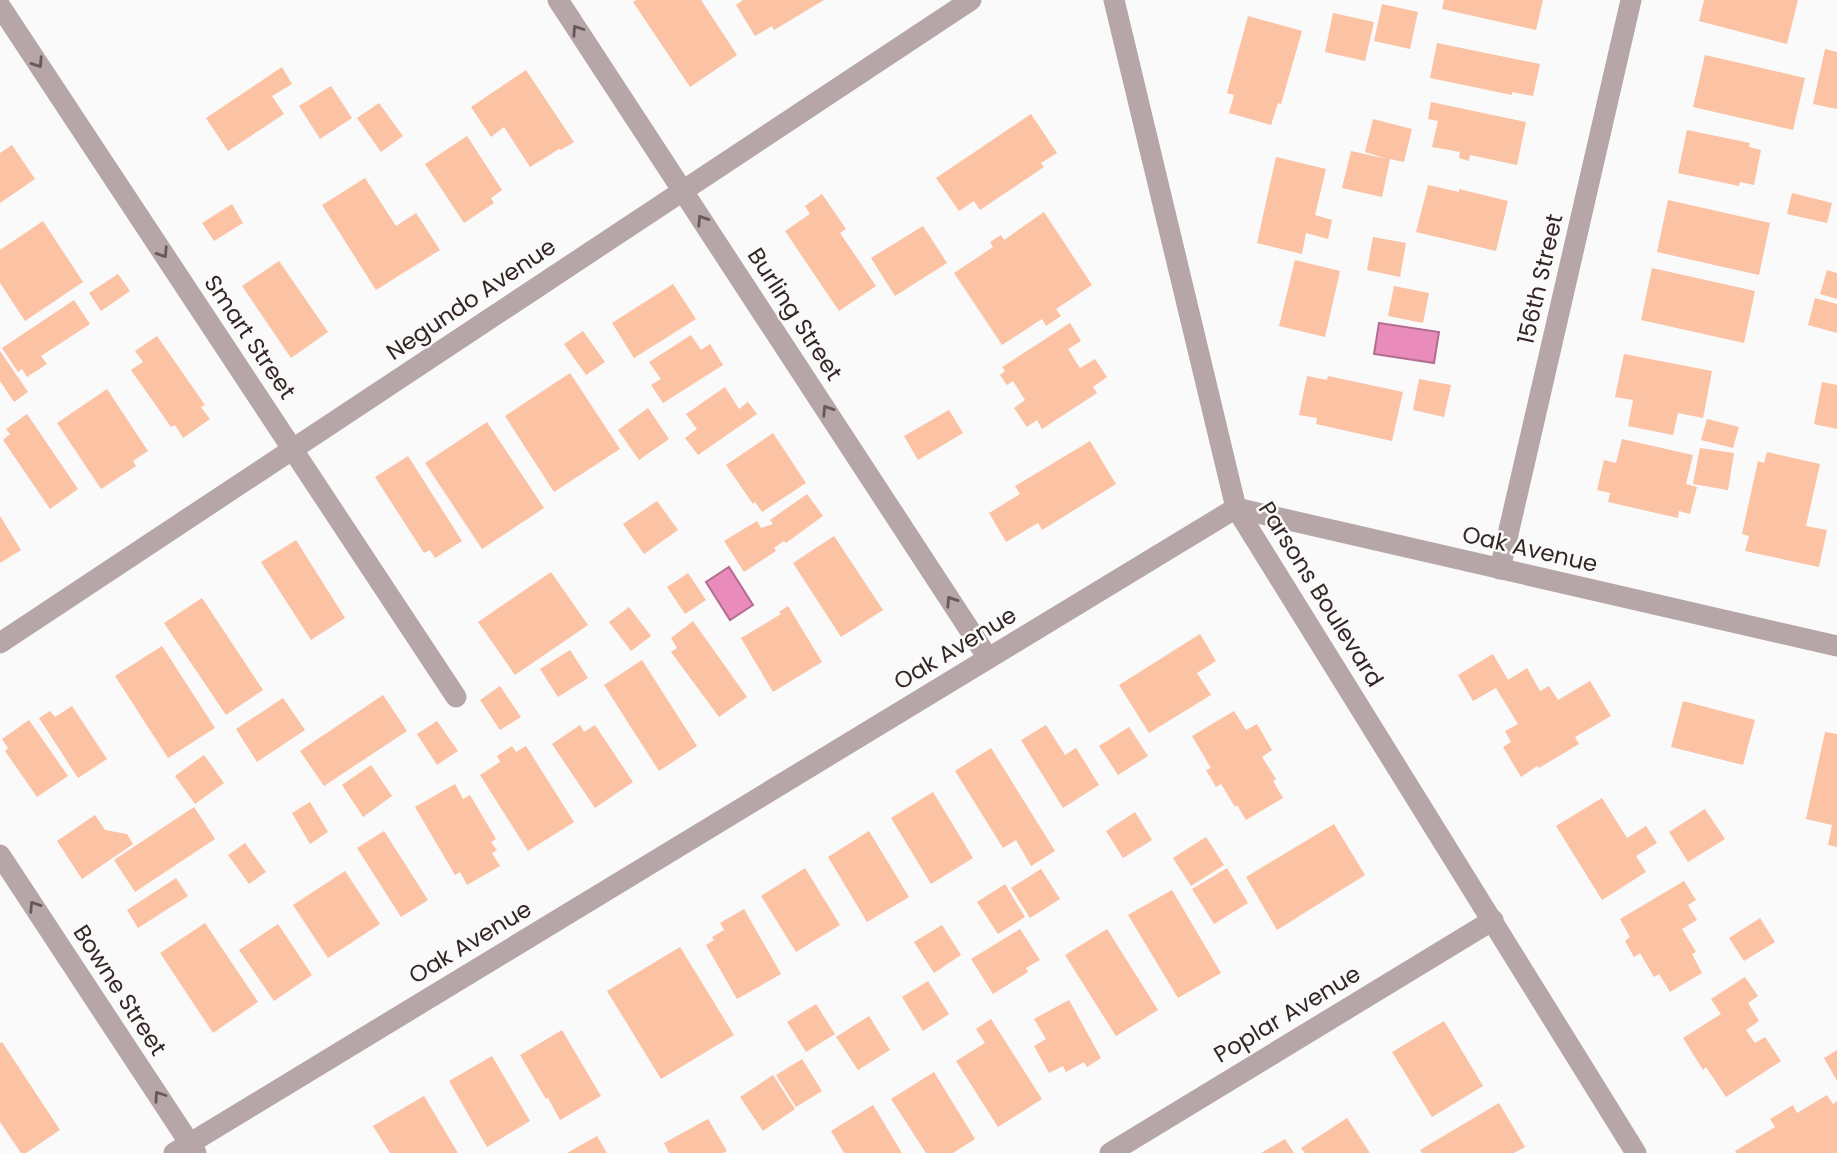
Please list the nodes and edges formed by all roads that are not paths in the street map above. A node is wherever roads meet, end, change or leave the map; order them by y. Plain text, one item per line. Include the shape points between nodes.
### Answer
1 (558, 0) edge
2 (971, 0) edge
3 (1114, 0) edge
4 (1631, 0) edge
5 (0, 6) edge
6 (683, 190) junction
7 (292, 449) junction
8 (1236, 508) junction
9 (1500, 569) junction
10 (0, 643) edge
11 (1837, 646) edge
12 (988, 658) junction
13 (456, 697) dead end
14 (0, 855) edge
15 (1493, 919) junction
16 (187, 1150) edge
17 (1110, 1153) edge
18 (1636, 1153) edge

6 -> 1 street, Burling Street
2 - 6 street, Negundo Avenue
3 - 8 street, Parsons Boulevard
4 - 9 street, 156th Street
5 -> 7 street, Smart Street
6 - 7 street, Negundo Avenue
12 -> 6 street, Burling Street
7 - 10 street, Negundo Avenue
7 - 13 street, Smart Street
8 - 9 street, Oak Avenue
8 - 12 street, Oak Avenue
8 - 15 street, Parsons Boulevard
9 - 11 street, Oak Avenue
12 - 16 street, Oak Avenue
16 -> 14 street, Bowne Street
15 - 17 street, Poplar Avenue
15 - 18 street, Parsons Boulevard

